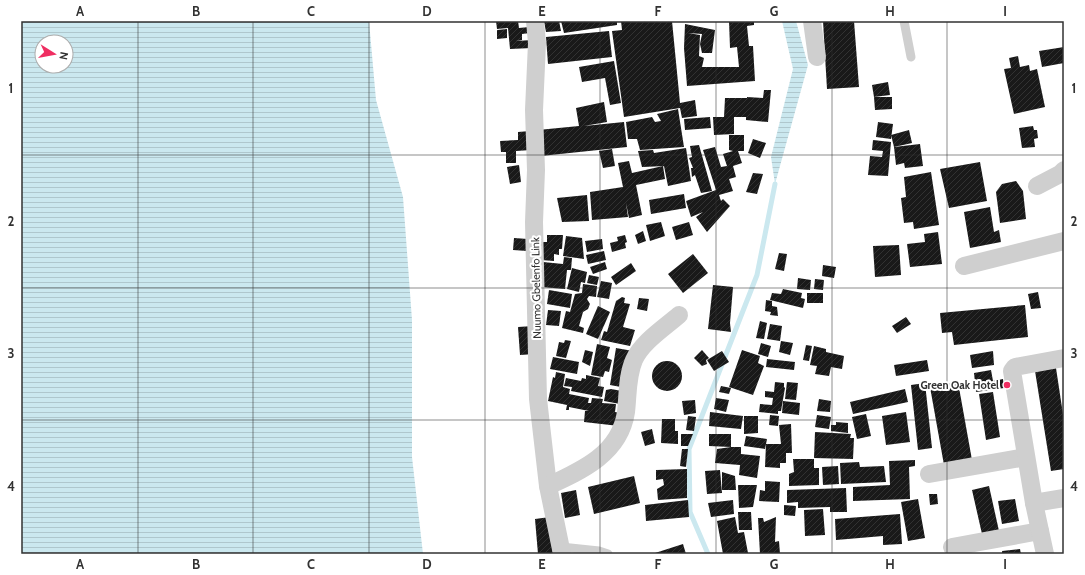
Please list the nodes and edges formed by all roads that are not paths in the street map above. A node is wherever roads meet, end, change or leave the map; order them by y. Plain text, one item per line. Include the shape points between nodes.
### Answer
1 (536, 21) edge
2 (812, 21) edge
3 (904, 21) edge
4 (817, 57) dead end
5 (911, 57) dead end
6 (1064, 170) edge
7 (1037, 186) dead end
8 (1064, 241) edge
9 (964, 266) dead end
10 (679, 315) dead end
11 (1064, 358) edge
12 (1026, 457) junction
13 (929, 474) dead end
14 (548, 486) junction
15 (1064, 498) edge
16 (1034, 503) junction
17 (1040, 532) junction
18 (952, 547) dead end
19 (561, 550) edge
20 (608, 554) edge
21 (1044, 554) edge

1 - 14 street, Nuumo Gbelenfo Link via 534,222 538,399
2 - 4 street
3 - 5 lane
6 - 7 street
8 - 9 street
10 - 14 street via 641,349 634,361 629,377 624,421 617,438 593,464
11 - 12 street via 1015,367 1012,371
12 - 13 street
12 - 16 street
14 - 19 street, Nuumo Gbelenfo Link
15 - 16 street
16 - 17 street
17 - 18 street
17 - 21 street
19 - 20 lane via 599,551

